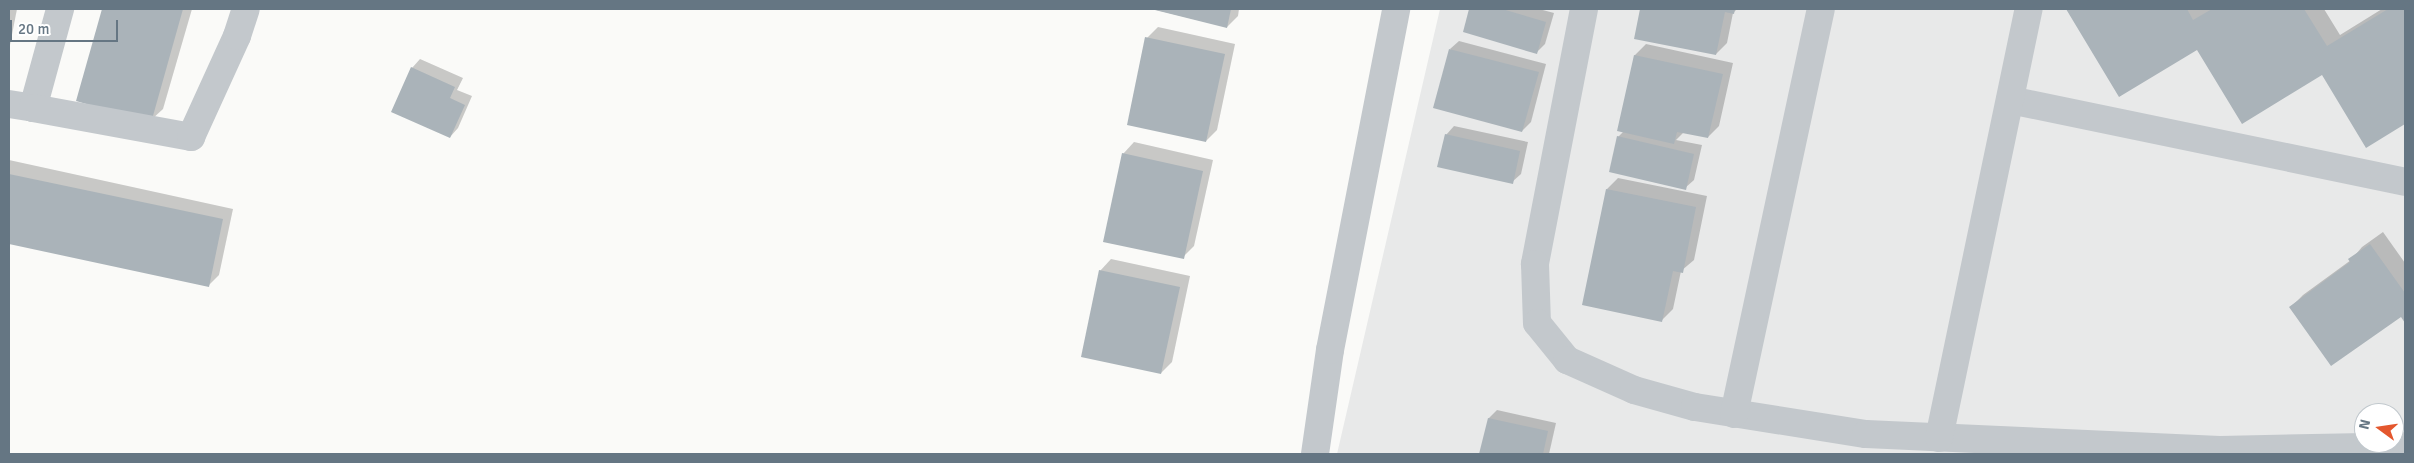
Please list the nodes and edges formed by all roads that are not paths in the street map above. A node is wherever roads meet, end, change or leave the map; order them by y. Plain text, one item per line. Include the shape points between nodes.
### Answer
1 (60, 9) edge
2 (246, 9) edge
3 (1396, 9) edge
4 (1584, 9) edge
5 (1821, 9) edge
6 (2029, 9) edge
7 (2010, 100) junction
8 (21, 106) edge
9 (2405, 182) edge
10 (1734, 414) junction
11 (1939, 438) junction
12 (2405, 446) edge
13 (1314, 454) edge

1 - 8 street
2 - 8 street via 191,137
3 - 13 street via 1330,350
4 - 10 street via 1535,264 1537,323 1567,360 1634,390 1695,408
5 - 10 street
6 - 7 street
7 - 9 street
7 - 11 street
10 - 11 street via 1866,434
11 - 12 street via 2220,450

